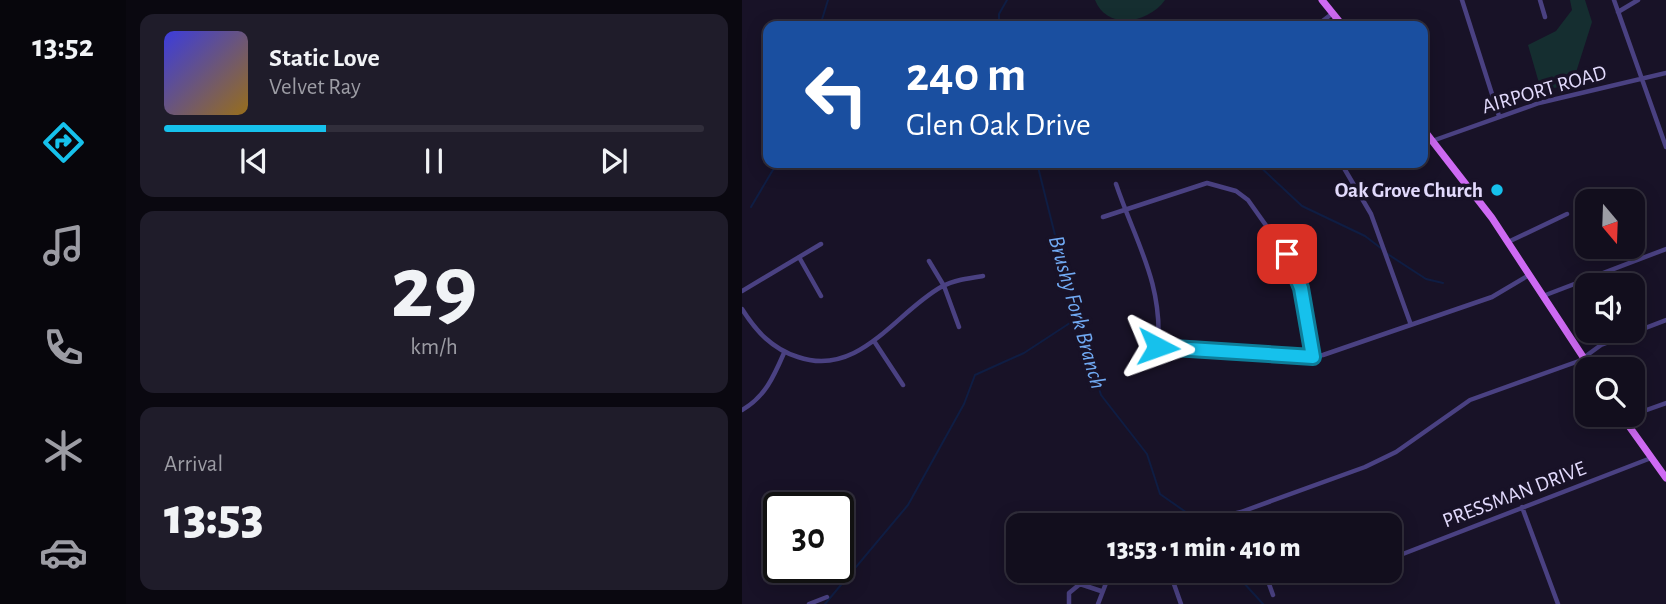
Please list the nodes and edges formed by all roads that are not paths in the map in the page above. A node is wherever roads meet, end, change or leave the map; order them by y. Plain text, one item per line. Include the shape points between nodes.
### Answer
1 (1322, 0) edge
2 (1462, 0) edge
3 (1540, 0) edge
4 (1614, 0) edge
5 (1638, 0) edge
6 (1618, 12) junction
7 (1333, 13) junction
8 (1545, 17) dead end
9 (1323, 21) edge
10 (1339, 21) edge
11 (1666, 73) edge
12 (1644, 79) junction
13 (1499, 116) junction
14 (1428, 135) edge
15 (1432, 141) junction
16 (1666, 147) edge
17 (1344, 168) edge
18 (1116, 184) dead end
19 (1125, 210) junction
20 (1567, 214) dead end
21 (1103, 217) dead end
22 (1508, 242) junction
23 (821, 244) dead end
24 (1666, 249) edge
25 (799, 257) junction
26 (929, 261) dead end
27 (1530, 275) junction
28 (983, 276) dead end
29 (944, 286) junction
30 (742, 291) edge
31 (821, 296) dead end
32 (1543, 296) junction
33 (742, 309) edge
34 (1666, 320) edge
35 (1411, 325) junction
36 (958, 327) dead end
37 (874, 341) junction
38 (784, 353) junction
39 (1313, 357) junction
40 (1583, 357) edge
41 (1585, 357) edge
42 (1575, 362) edge
43 (903, 385) dead end
44 (1666, 402) edge
45 (1645, 409) edge
46 (742, 410) edge
47 (1630, 427) edge
48 (1652, 458) junction
49 (1666, 478) edge
50 (1522, 507) junction
51 (1241, 512) joint
52 (1237, 513) edge
53 (1402, 554) edge
54 (1104, 583) edge
55 (1174, 583) edge
56 (1269, 583) edge
57 (1101, 590) junction
58 (1273, 595) dead end
59 (827, 597) dead end
60 (809, 604) edge
61 (1069, 604) edge
62 (1098, 604) edge
63 (1181, 604) edge
64 (1558, 604) edge

1 - 7 main road
2 - 13 street
3 - 8 street
4 - 6 street
5 - 6 street
6 - 12 street
7 - 9 street
7 - 10 main road
11 - 12 street, AIRPORT ROAD
12 - 13 street, AIRPORT ROAD
12 - 16 street
13 - 15 street, AIRPORT ROAD
14 - 15 main road
15 - 22 main road
17 - 35 street via 1371,214
18 - 19 street
19 - 21 street
19 - 39 street via 1156,289 1158,347
19 - 39 street via 1207,183 1227,186 1242,195 1292,262
20 - 22 street
22 - 27 main road
23 - 25 street
24 - 32 street
25 - 30 street
25 - 31 street
26 - 29 street
27 - 32 main road
27 - 35 street via 1492,297
28 - 29 street
29 - 36 street
29 - 37 street
32 - 40 main road
33 - 38 street via 766,340
34 - 41 street via 1601,345
35 - 39 street
37 - 38 street via 836,360 808,360
37 - 43 street
38 - 46 street via 768,387
42 - 51 street via 1470,400 1381,460
44 - 45 street
47 - 48 main road
48 - 49 main road
48 - 50 street, PRESSMAN DRIVE
50 - 53 street, PRESSMAN DRIVE
50 - 64 street
51 - 52 street
54 - 57 street
55 - 63 street
56 - 58 street
57 - 61 street via 1080,584 1069,593
57 - 62 street
59 - 60 street

